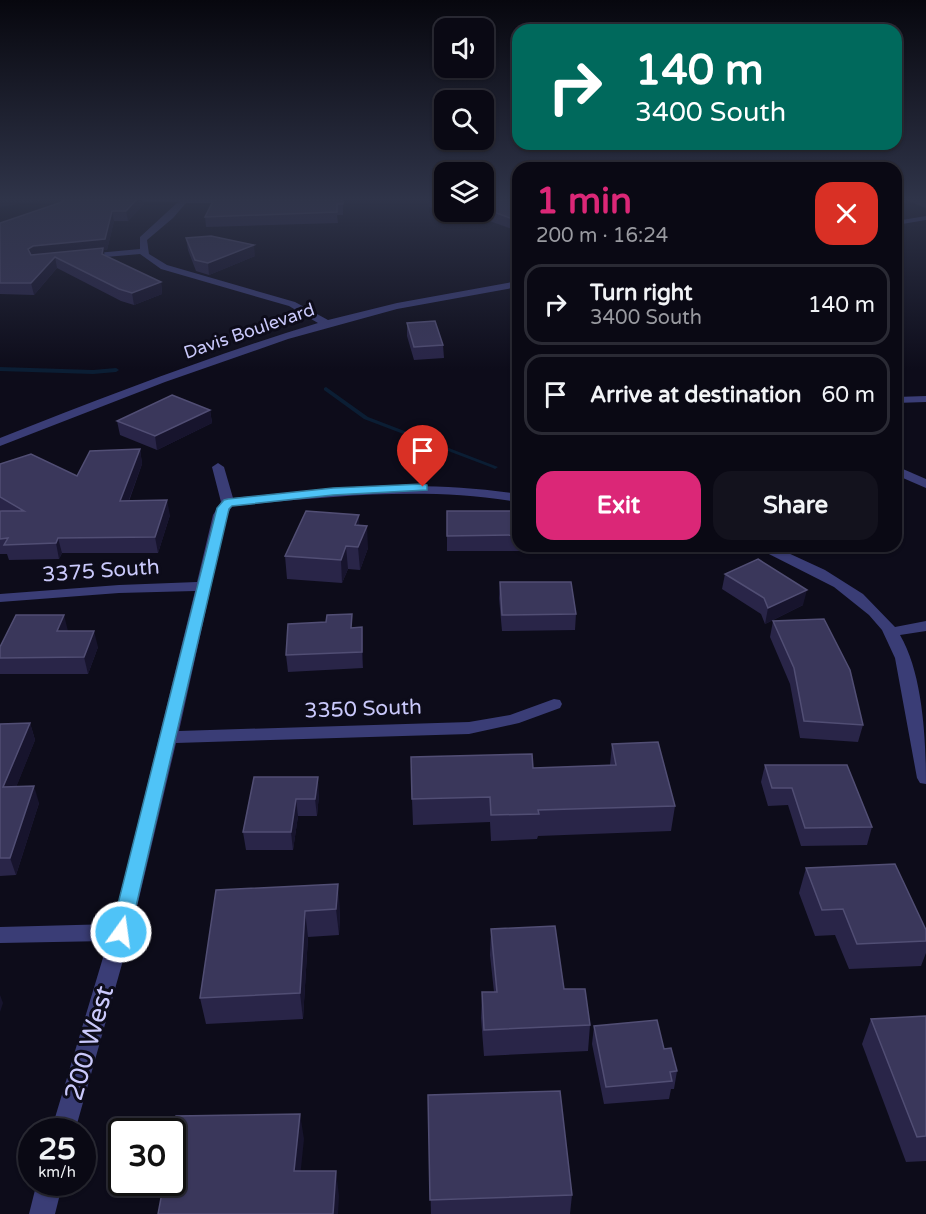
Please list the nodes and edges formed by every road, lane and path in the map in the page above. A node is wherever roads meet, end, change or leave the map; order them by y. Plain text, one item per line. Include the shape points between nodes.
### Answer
1 (93, 256) edge
2 (147, 256) edge
3 (78, 257) edge
4 (512, 285) edge
5 (327, 324) junction
6 (926, 399) edge
7 (902, 400) edge
8 (0, 442) edge
9 (218, 467) dead end
10 (902, 473) edge
11 (926, 484) edge
12 (512, 497) edge
13 (228, 502) junction
14 (775, 552) edge
15 (204, 586) junction
16 (0, 598) edge
17 (926, 626) edge
18 (891, 632) junction
19 (554, 704) dead end
20 (169, 737) junction
21 (926, 778) edge
22 (121, 932) junction
23 (0, 935) edge
24 (67, 1118) edge
25 (46, 1196) edge
26 (42, 1214) edge

1 - 3 street
2 - 5 street via 172,271 292,304
4 - 5 street, Davis Boulevard via 431,299
5 - 8 street, Davis Boulevard via 224,357
6 - 7 street
9 - 13 street
10 - 11 street
12 - 13 street via 473,489 423,487
13 - 15 street, 200 West via 220,515
14 - 18 street via 806,565 847,590 877,614
15 - 16 street, 3375 South
15 - 20 street, 200 West
17 - 18 street
18 - 21 street via 903,657
19 - 20 street, 3350 South via 501,724 469,729
20 - 22 street, 200 West
22 - 23 street
22 - 24 street, 200 West
25 - 26 street

